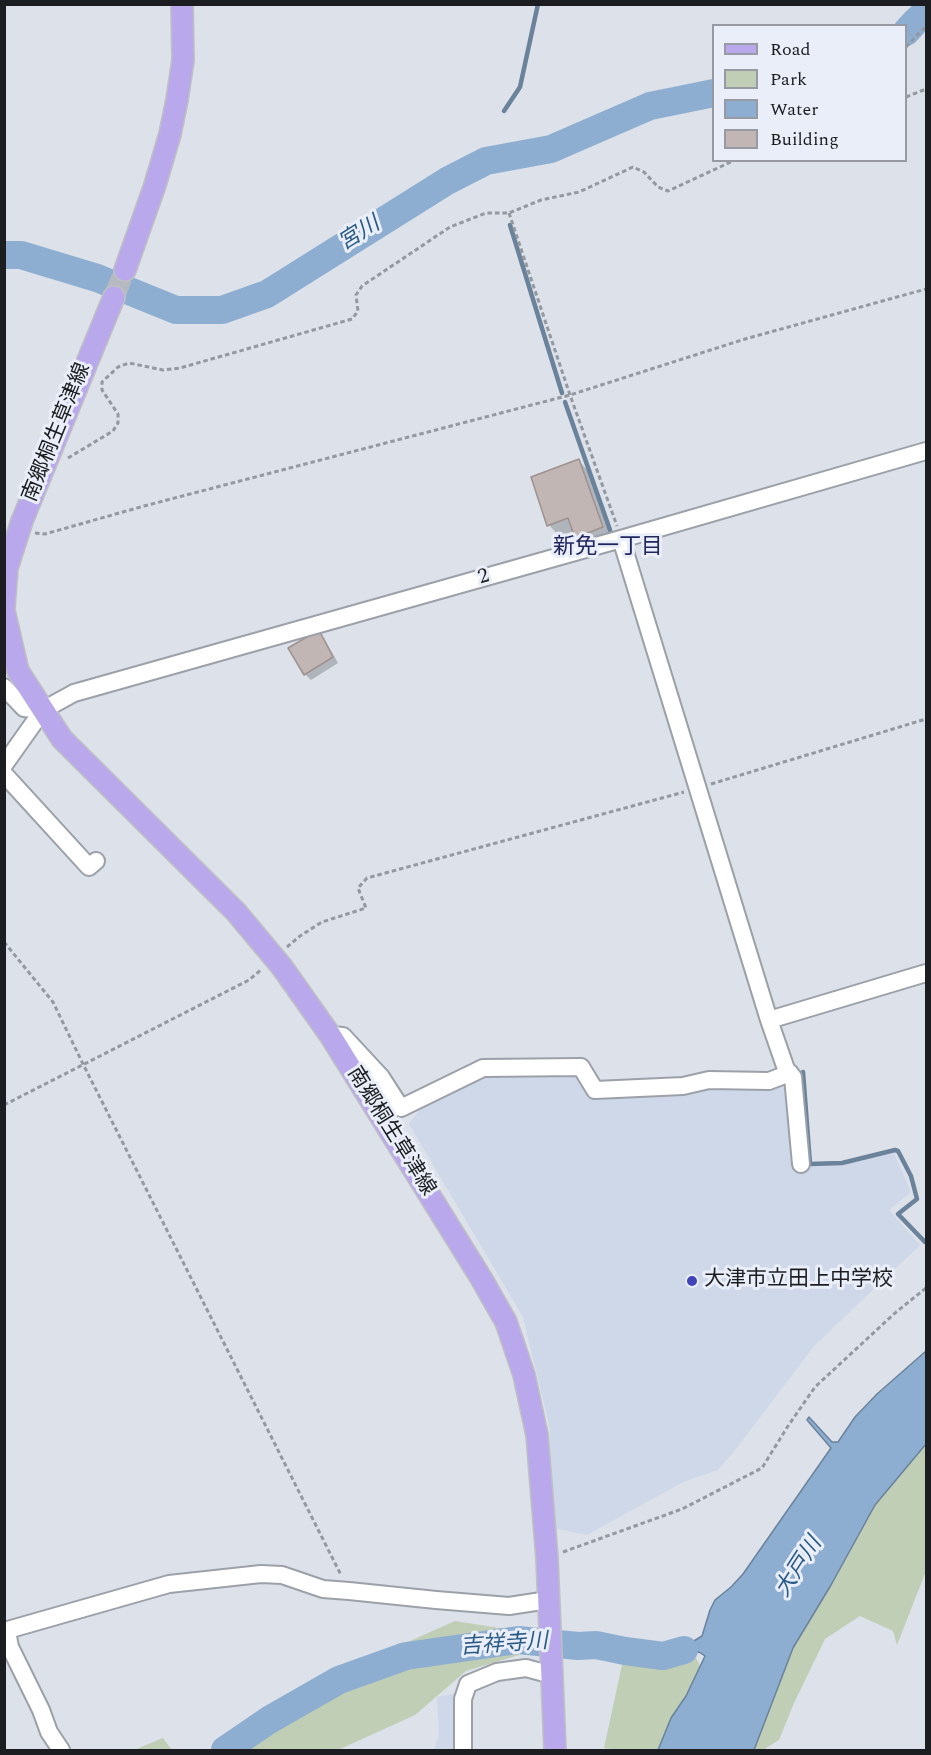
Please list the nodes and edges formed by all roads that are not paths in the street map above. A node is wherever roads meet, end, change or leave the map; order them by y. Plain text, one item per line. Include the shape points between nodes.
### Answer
1 (182, 4) edge
2 (125, 270) tunnel mouth
3 (114, 297) tunnel mouth
4 (927, 451) edge
5 (621, 539) junction
6 (4, 609) edge
7 (4, 687) edge
8 (43, 710) junction
9 (4, 765) edge
10 (4, 774) edge
11 (96, 861) dead end
12 (927, 973) edge
13 (769, 1020) junction
14 (330, 1035) junction
15 (790, 1073) junction
16 (801, 1164) dead end
17 (548, 1600) junction
18 (6, 1631) edge
19 (552, 1672) junction
20 (61, 1750) edge
21 (463, 1750) edge
22 (555, 1750) edge

1 - 2 main road via 183,60 175,112 164,160
3 - 6 main road, 南郷桐生草津線 via 19,532 7,568
4 - 5 street, 2
5 - 8 street, 2 via 74,693
5 - 13 street
6 - 8 main road, 南郷桐生草津線 via 18,671
7 - 8 street via 24,708
8 - 9 street
8 - 14 main road, 南郷桐生草津線 via 62,739 236,912 275,958
10 - 11 street via 89,867
12 - 13 street
13 - 15 street
14 - 15 street via 343,1036 381,1077 401,1108 483,1068 581,1067 595,1090 683,1086 709,1080 769,1081
14 - 17 main road, 南郷桐生草津線 via 506,1322 524,1375 537,1434
15 - 16 street
17 - 18 street via 509,1606 436,1600 323,1589 282,1575 261,1574 169,1584
17 - 19 main road, 南郷桐生草津線
18 - 20 street via 49,1732
19 - 21 street via 526,1668 496,1672 468,1684 463,1699
19 - 22 main road, 南郷桐生草津線

